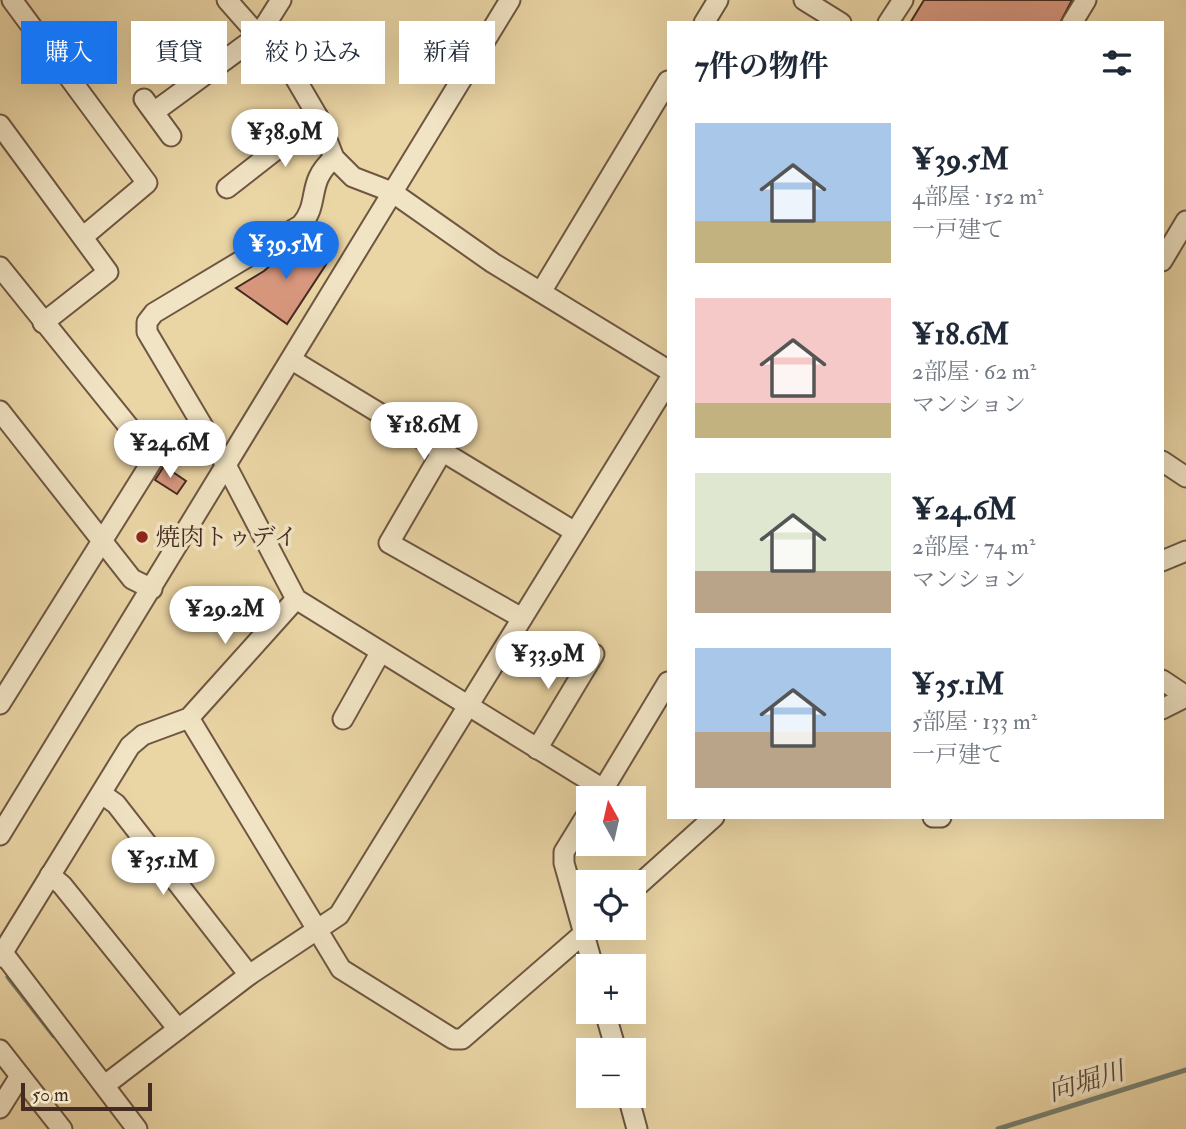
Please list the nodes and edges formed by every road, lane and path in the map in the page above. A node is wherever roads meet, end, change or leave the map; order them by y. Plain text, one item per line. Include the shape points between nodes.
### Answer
1 (12, 0) edge
2 (227, 0) edge
3 (281, 0) edge
4 (510, 0) edge
5 (718, 0) edge
6 (804, 0) edge
7 (902, 0) edge
8 (1086, 0) edge
9 (0, 9) edge
10 (246, 21) edge
11 (268, 21) edge
12 (705, 21) edge
13 (838, 21) edge
14 (889, 21) edge
15 (1073, 21) edge
16 (241, 47) edge
17 (667, 83) edge
18 (299, 84) edge
19 (318, 117) junction
20 (0, 125) edge
21 (171, 136) dead end
22 (334, 158) junction
23 (227, 188) dead end
24 (392, 192) junction
25 (1186, 221) edge
26 (84, 236) junction
27 (1164, 258) edge
28 (0, 267) edge
29 (541, 292) junction
30 (43, 323) junction
31 (292, 360) junction
32 (667, 369) edge
33 (667, 384) edge
34 (0, 411) edge
35 (443, 450) junction
36 (1164, 462) edge
37 (227, 467) junction
38 (1186, 477) edge
39 (575, 532) junction
40 (101, 540) junction
41 (1186, 551) edge
42 (1164, 560) edge
43 (152, 589) junction
44 (296, 599) junction
45 (522, 618) junction
46 (380, 653) junction
47 (594, 654) dead end
48 (1164, 681) edge
49 (667, 684) edge
50 (1186, 697) edge
51 (0, 704) edge
52 (470, 708) junction
53 (1164, 708) edge
54 (189, 718) junction
55 (344, 719) dead end
56 (537, 749) junction
57 (590, 786) edge
58 (604, 786) edge
59 (102, 794) junction
60 (712, 819) edge
61 (576, 832) edge
62 (0, 835) edge
63 (50, 875) junction
64 (646, 878) edge
65 (576, 898) edge
66 (319, 930) junction
67 (576, 940) edge
68 (1, 953) edge
69 (248, 975) junction
70 (178, 1029) junction
71 (0, 1050) edge
72 (20, 1076) junction
73 (105, 1085) junction
74 (0, 1108) edge
75 (631, 1108) edge
76 (62, 1129) edge
77 (137, 1129) edge
78 (637, 1129) edge

1 - 9 street
1 - 26 street via 147,183
2 - 10 street
3 - 11 street
4 - 24 street
5 - 12 street
6 - 13 street
7 - 14 street
8 - 15 street
16 - 21 street via 149,106
17 - 29 street
18 - 19 street
19 - 22 street
19 - 23 street
20 - 26 street
22 - 24 street via 353,177
22 - 37 street via 320,170 309,216 301,225 154,313 147,322 148,332
24 - 29 street
24 - 31 street
25 - 27 street
26 - 30 street via 108,272
28 - 30 street
29 - 32 street
30 - 40 street via 153,458
31 - 35 street
31 - 37 street
33 - 39 street
34 - 40 street
35 - 39 street
35 - 45 street via 389,543
36 - 38 street
37 - 43 street
37 - 44 street
39 - 45 street
40 - 43 street via 132,579
40 - 51 street
41 - 42 street
43 - 62 street
44 - 46 street
44 - 54 street
45 - 52 street
46 - 52 street
46 - 55 street
47 - 56 street
48 - 50 street
49 - 58 street
50 - 53 street
52 - 56 street
52 - 66 street via 339,915
54 - 59 street via 143,735 130,746
54 - 66 street
56 - 57 street
59 - 63 street
59 - 69 street via 116,804
60 - 64 street
61 - 65 street via 564,852
63 - 68 street
63 - 70 street
66 - 67 street via 341,969 453,1039 462,1039
66 - 69 street
68 - 73 street
69 - 70 street
70 - 73 street
71 - 72 street
72 - 74 street
72 - 76 street
73 - 77 street
75 - 78 street

